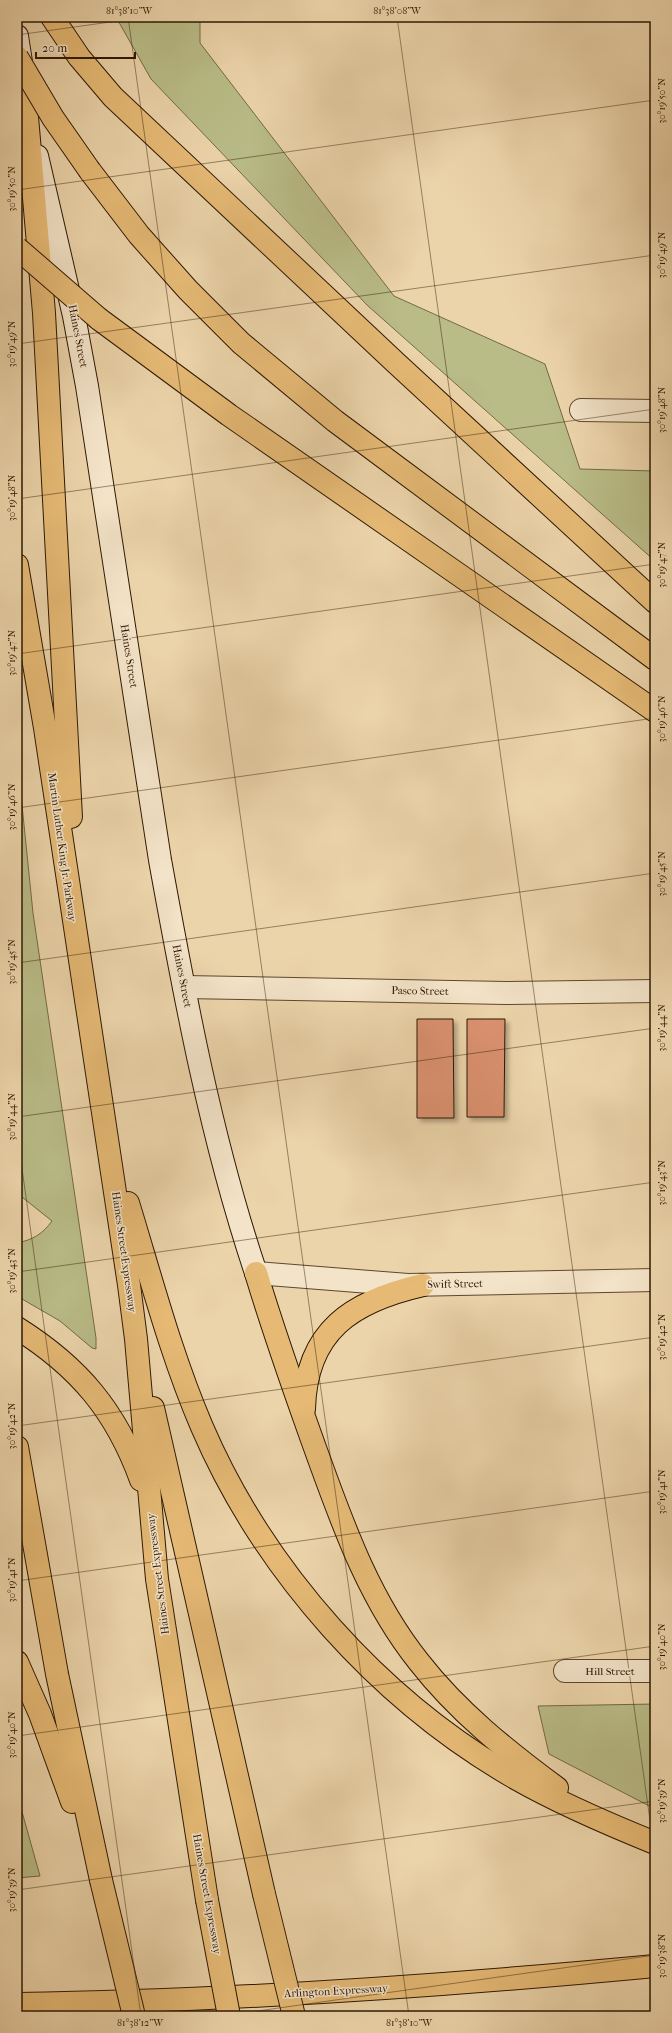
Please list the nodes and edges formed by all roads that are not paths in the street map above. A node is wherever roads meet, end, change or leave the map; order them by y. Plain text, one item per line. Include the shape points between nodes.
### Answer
1 (52, 17) edge
2 (17, 36) edge
3 (17, 57) edge
4 (25, 94) junction
5 (17, 248) edge
6 (581, 410) dead end
7 (655, 411) edge
8 (17, 565) edge
9 (655, 602) edge
10 (655, 659) edge
11 (655, 711) edge
12 (78, 952) junction
13 (184, 987) junction
14 (655, 991) edge
15 (106, 1129) junction
16 (256, 1273) junction
17 (655, 1280) edge
18 (130, 1285) junction
19 (424, 1285) junction
20 (17, 1328) edge
21 (304, 1418) junction
22 (17, 1449) edge
23 (153, 1544) junction
24 (17, 1662) edge
25 (565, 1671) dead end
26 (655, 1671) edge
27 (624, 1831) junction
28 (655, 1843) edge
29 (101, 1880) junction
30 (655, 1966) edge
31 (17, 2004) edge
32 (134, 2016) edge
33 (229, 2016) edge
34 (294, 2016) edge

1 - 9 highway via 96,78 123,106
2 - 4 street, Haines Street
3 - 10 highway, bridge via 53,118 139,235 241,343 335,421
4 - 12 highway via 44,321
4 - 13 street, Haines Street via 87,386 160,860
5 - 11 highway, bridge via 99,319 223,411
6 - 7 street
8 - 12 highway, Martin Luther King Jr. Parkway via 45,728
12 - 15 highway, Martin Luther King Jr. Parkway
13 - 14 street, Pasco Street via 506,993
13 - 16 street, Haines Street via 223,1162
15 - 18 highway, Haines Street Expressway
15 - 27 highway via 172,1346 194,1408 241,1503 293,1580 370,1667 447,1733 521,1781
16 - 19 street, Swift Street via 378,1284
16 - 21 highway
17 - 19 street, Swift Street
18 - 23 highway, Haines Street Expressway
18 - 34 highway, bridge via 170,1485
19 - 21 highway via 371,1301 345,1316 333,1327 318,1348 311,1365 306,1383
20 - 23 highway via 65,1362 107,1411 128,1448 143,1485
21 - 27 highway via 363,1571 388,1618 418,1662 454,1701 501,1745 560,1790
22 - 29 highway via 57,1674
23 - 33 highway, Haines Street Expressway, bridge via 207,1900
24 - 29 highway via 47,1733
25 - 26 street, Hill Street
27 - 28 highway
29 - 32 highway, bridge
30 - 31 highway, Arlington Expressway via 407,1987 186,1999

